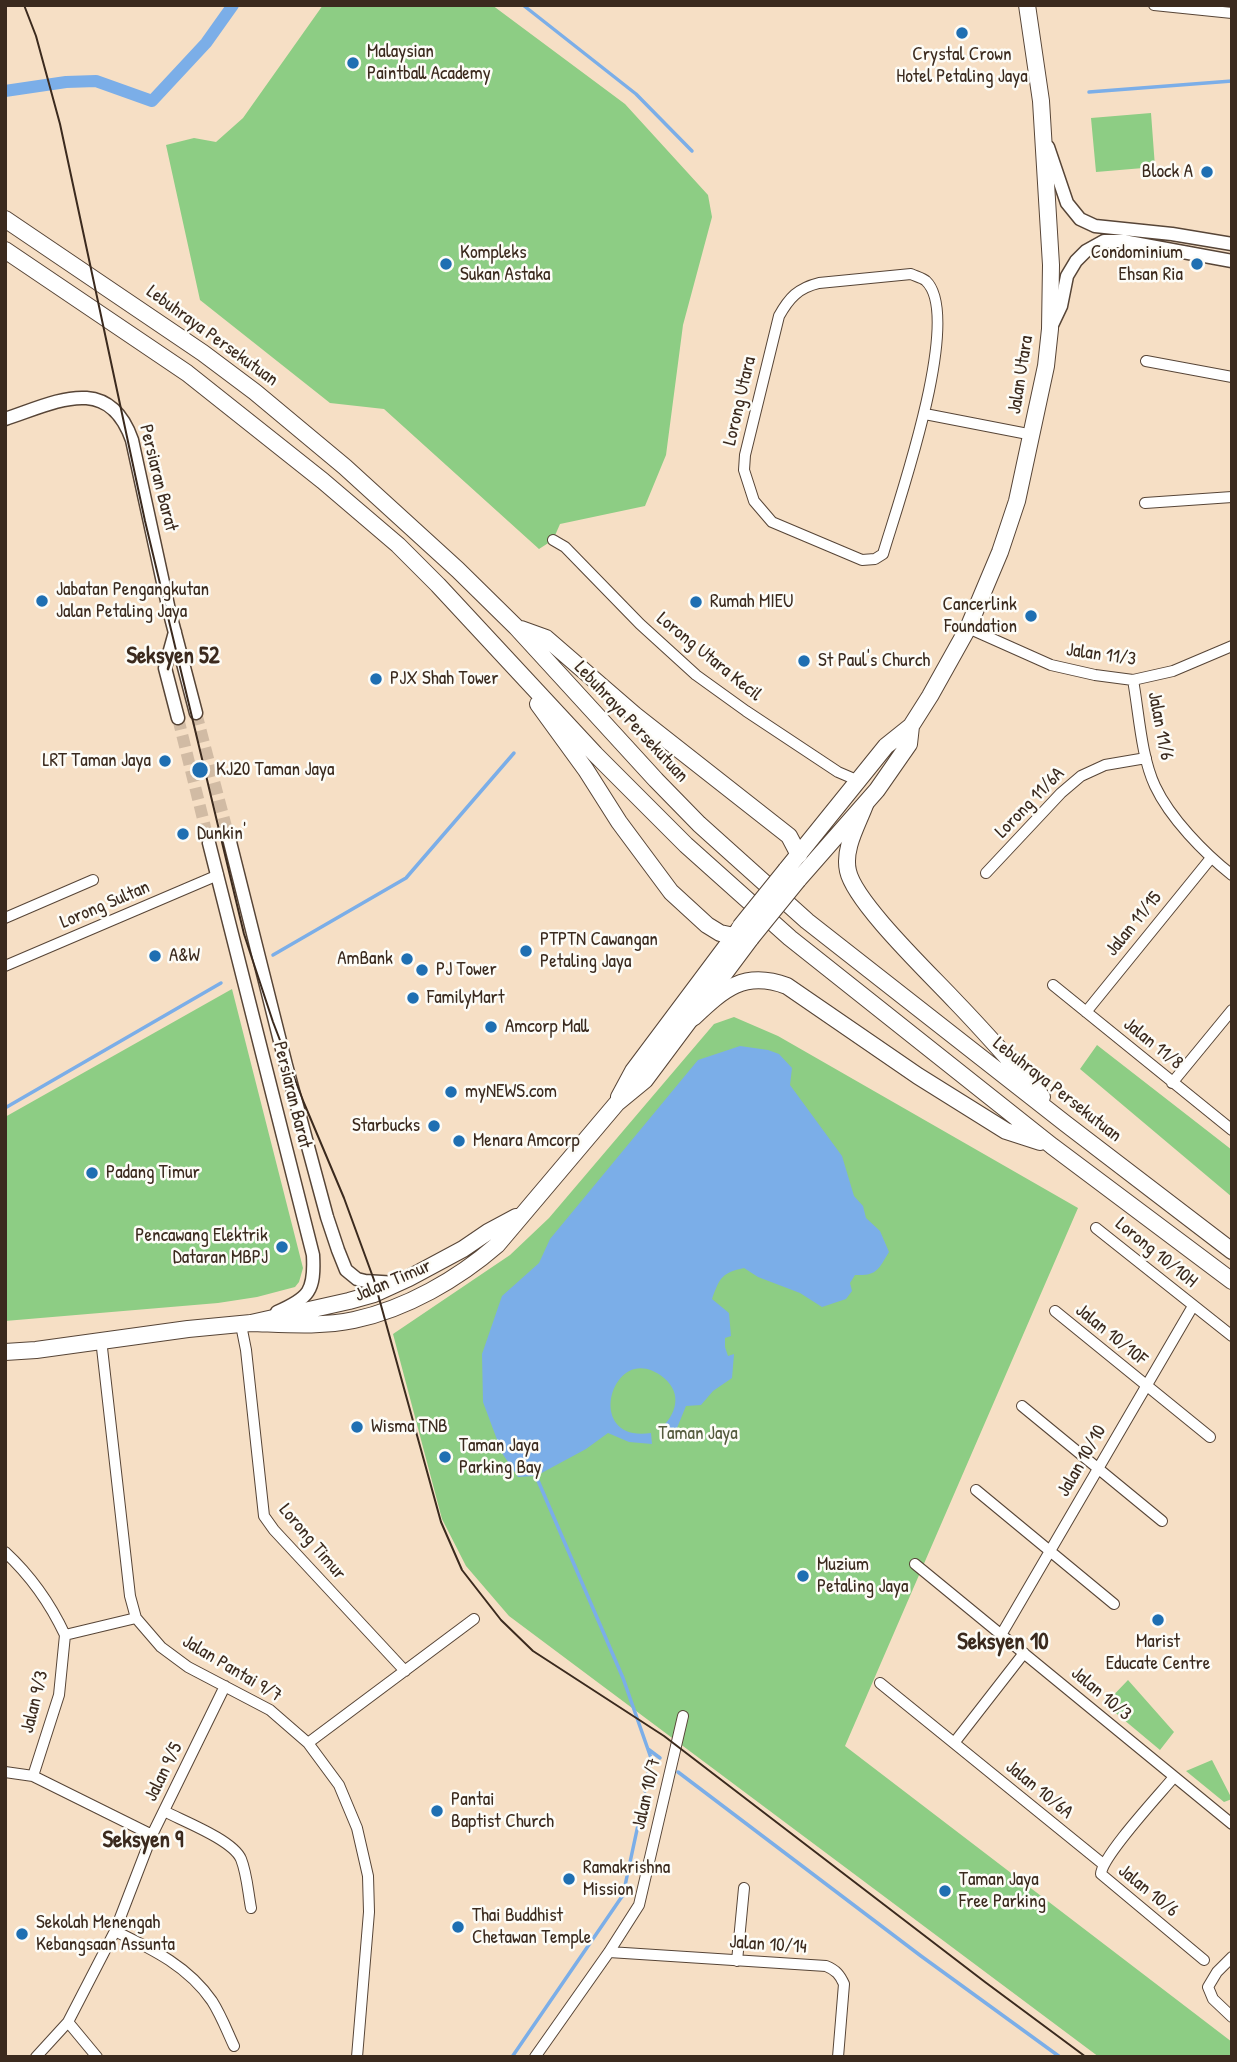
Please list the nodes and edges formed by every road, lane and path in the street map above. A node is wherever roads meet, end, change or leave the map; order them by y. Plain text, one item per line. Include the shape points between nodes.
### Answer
1 (1027, 5) edge
2 (1154, 5) edge
3 (1232, 13) edge
4 (1043, 133) junction
5 (5, 219) edge
6 (1232, 244) edge
7 (5, 250) edge
8 (1232, 261) edge
9 (1050, 329) junction
10 (1146, 362) dead end
11 (1232, 377) edge
12 (925, 414) junction
13 (5, 419) edge
14 (1033, 435) junction
15 (1232, 497) edge
16 (1145, 503) dead end
17 (553, 540) dead end
18 (516, 627) junction
19 (968, 628) junction
20 (175, 631) junction
21 (1232, 646) edge
22 (499, 649) junction
23 (1133, 680) junction
24 (197, 713) tunnel mouth
25 (178, 718) tunnel mouth
26 (911, 726) junction
27 (1146, 758) junction
28 (859, 781) junction
29 (865, 806) junction
30 (229, 838) tunnel mouth
31 (209, 843) tunnel mouth
32 (799, 855) junction
33 (1211, 858) junction
34 (986, 873) dead end
35 (218, 875) junction
36 (792, 875) junction
37 (1232, 875) edge
38 (93, 880) dead end
39 (5, 918) edge
40 (742, 934) junction
41 (5, 966) edge
42 (1053, 985) dead end
43 (1232, 1010) edge
44 (1086, 1012) junction
45 (694, 1018) junction
46 (1172, 1083) junction
47 (617, 1103) junction
48 (1066, 1124) junction
49 (1232, 1130) edge
50 (1052, 1146) junction
51 (524, 1213) junction
52 (1096, 1228) dead end
53 (1232, 1251) edge
54 (1232, 1281) edge
55 (397, 1283) junction
56 (1193, 1306) junction
57 (1055, 1311) dead end
58 (246, 1324) junction
59 (1232, 1336) edge
60 (100, 1339) junction
61 (5, 1352) edge
62 (1146, 1386) junction
63 (1022, 1406) dead end
64 (1210, 1437) dead end
65 (1098, 1468) junction
66 (976, 1490) dead end
67 (1162, 1521) dead end
68 (5, 1552) edge
69 (1050, 1552) junction
70 (915, 1564) dead end
71 (1114, 1604) dead end
72 (136, 1618) junction
73 (474, 1619) dead end
74 (65, 1635) junction
75 (1002, 1635) junction
76 (1024, 1653) junction
77 (405, 1671) junction
78 (880, 1683) dead end
79 (225, 1686) junction
80 (683, 1716) dead end
81 (308, 1742) junction
82 (954, 1743) junction
83 (5, 1772) edge
84 (33, 1776) junction
85 (1174, 1777) junction
86 (164, 1811) junction
87 (1232, 1824) edge
88 (152, 1835) junction
89 (1103, 1864) junction
90 (744, 1888) dead end
91 (251, 1908) dead end
92 (115, 1931) junction
93 (609, 1951) junction
94 (1232, 1957) edge
95 (1204, 1960) dead end
96 (737, 1961) junction
97 (1232, 2017) edge
98 (68, 2022) junction
99 (234, 2046) dead end
100 (36, 2057) edge
101 (96, 2057) edge
102 (357, 2057) edge
103 (535, 2057) edge
104 (838, 2057) edge

1 - 4 main road, Jalan Utara
2 - 3 street
4 - 6 street via 1067,203 1080,219 1095,226
4 - 9 main road, Jalan Utara
5 - 18 main road, Lebuhraya Persekutuan via 255,392 401,517
7 - 22 main road via 187,373 271,438 398,545
8 - 9 street via 1104,241 1086,251 1071,268
9 - 14 main road, Jalan Utara
10 - 11 street
12 - 12 street, Lorong Utara via 880,556 862,560 772,522 754,501 744,470 745,454 766,363 779,316 789,298 806,286 911,274 926,281 934,296 939,326
12 - 14 street
13 - 20 street, Persiaran Barat via 88,397 121,416 132,440
14 - 19 main road, Jalan Utara via 1000,552
15 - 16 street
17 - 28 street, Lorong Utara Kecil via 696,675 838,772
18 - 32 main road via 546,638 635,716 789,836
18 - 48 main road, Lebuhraya Persekutuan via 699,824 797,912
19 - 23 street, Jalan 11/3 via 1051,665
19 - 26 main road, Jalan Utara
20 - 24 street, Persiaran Barat
20 - 25 street, Persiaran Barat via 165,668
21 - 23 street, Jalan 11/3 via 1173,671
22 - 40 main road via 671,892 720,933
22 - 50 main road via 686,845 781,930
23 - 27 street, Jalan 11/6
26 - 28 main road, Jalan Utara via 886,746
26 - 29 main road, Jalan Utara via 909,744
27 - 33 street, Jalan 11/6 via 1155,786 1180,824
27 - 34 street, Lorong 11/6A via 1105,765 1081,776
28 - 32 main road, Jalan Utara
29 - 36 main road, Jalan Utara
29 - 48 main road via 846,857 858,893
30 - 55 street, Persiaran Barat via 338,1250 346,1270 357,1279
31 - 35 street, Persiaran Barat
32 - 36 main road, Jalan Utara
33 - 37 street, Jalan 11/6
33 - 44 street, Jalan 11/15
35 - 41 street, Lorong Sultan
35 - 58 street, Persiaran Barat via 313,1255 313,1279 307,1295
36 - 40 main road, Jalan Timur, bridge
38 - 39 street, Lorong Sultan
40 - 45 main road, Jalan Timur
40 - 47 main road, Jalan Timur via 633,1071
42 - 44 street, Jalan 11/8
43 - 46 street
44 - 46 street, Jalan 11/8
45 - 47 main road, Jalan Timur via 645,1080
45 - 50 main road via 729,987 754,980 788,986 1006,1131
46 - 49 street, Jalan 11/8
47 - 51 main road, Jalan Timur
48 - 53 main road, Lebuhraya Persekutuan
50 - 54 main road
51 - 55 main road, Jalan Timur
51 - 58 main road, Jalan Timur via 476,1262 391,1308 355,1320
52 - 56 street, Lorong 10/10H
55 - 58 main road, Jalan Timur via 349,1301
56 - 59 street, Lorong 10/10H
56 - 62 street, Jalan 10/10
57 - 62 street, Jalan 10/10F
58 - 60 main road, Jalan Timur
58 - 77 street, Lorong Timur via 264,1516
60 - 61 main road, Jalan Timur
60 - 72 street, Jalan Pantai 9/7
62 - 64 street, Jalan 10/10F
62 - 65 street, Jalan 10/10
63 - 65 street
65 - 67 street
65 - 69 street, Jalan 10/10
66 - 69 street
68 - 74 street via 32,1579
69 - 71 street
69 - 75 street, Jalan 10/10
70 - 75 street, Jalan 10/3
72 - 74 street
72 - 79 street, Jalan Pantai 9/7 via 161,1647
73 - 77 street
74 - 84 street, Jalan 9/3 via 59,1695
75 - 76 street, Jalan 10/3
76 - 82 street
76 - 85 street, Jalan 10/3
77 - 81 street
78 - 82 street, Jalan 10/6A
79 - 81 street, Jalan Pantai 9/7 via 270,1710
79 - 86 street, Jalan 9/5
80 - 93 street, Jalan 10/7 via 639,1905
81 - 102 street, Jalan Pantai 9/7 via 339,1784 357,1828 368,1876
82 - 89 street, Jalan 10/6A
83 - 84 street
84 - 88 street
85 - 87 street, Jalan 10/3
85 - 89 street, Jalan 10/6
86 - 88 street, Jalan 9/5
86 - 91 street via 236,1850
88 - 92 street, Jalan 9/5
89 - 95 street, Jalan 10/6 via 1102,1876
90 - 96 street
92 - 98 street, Jalan 9/5
92 - 99 street via 161,1953 190,1975 212,2002
93 - 96 street, Jalan 10/14
93 - 103 street, Jalan 10/7
94 - 97 street via 1208,1987 1213,2000
96 - 104 street, Jalan 10/14 via 835,1970 844,1987
98 - 100 street, Jalan 9/5
98 - 101 street

